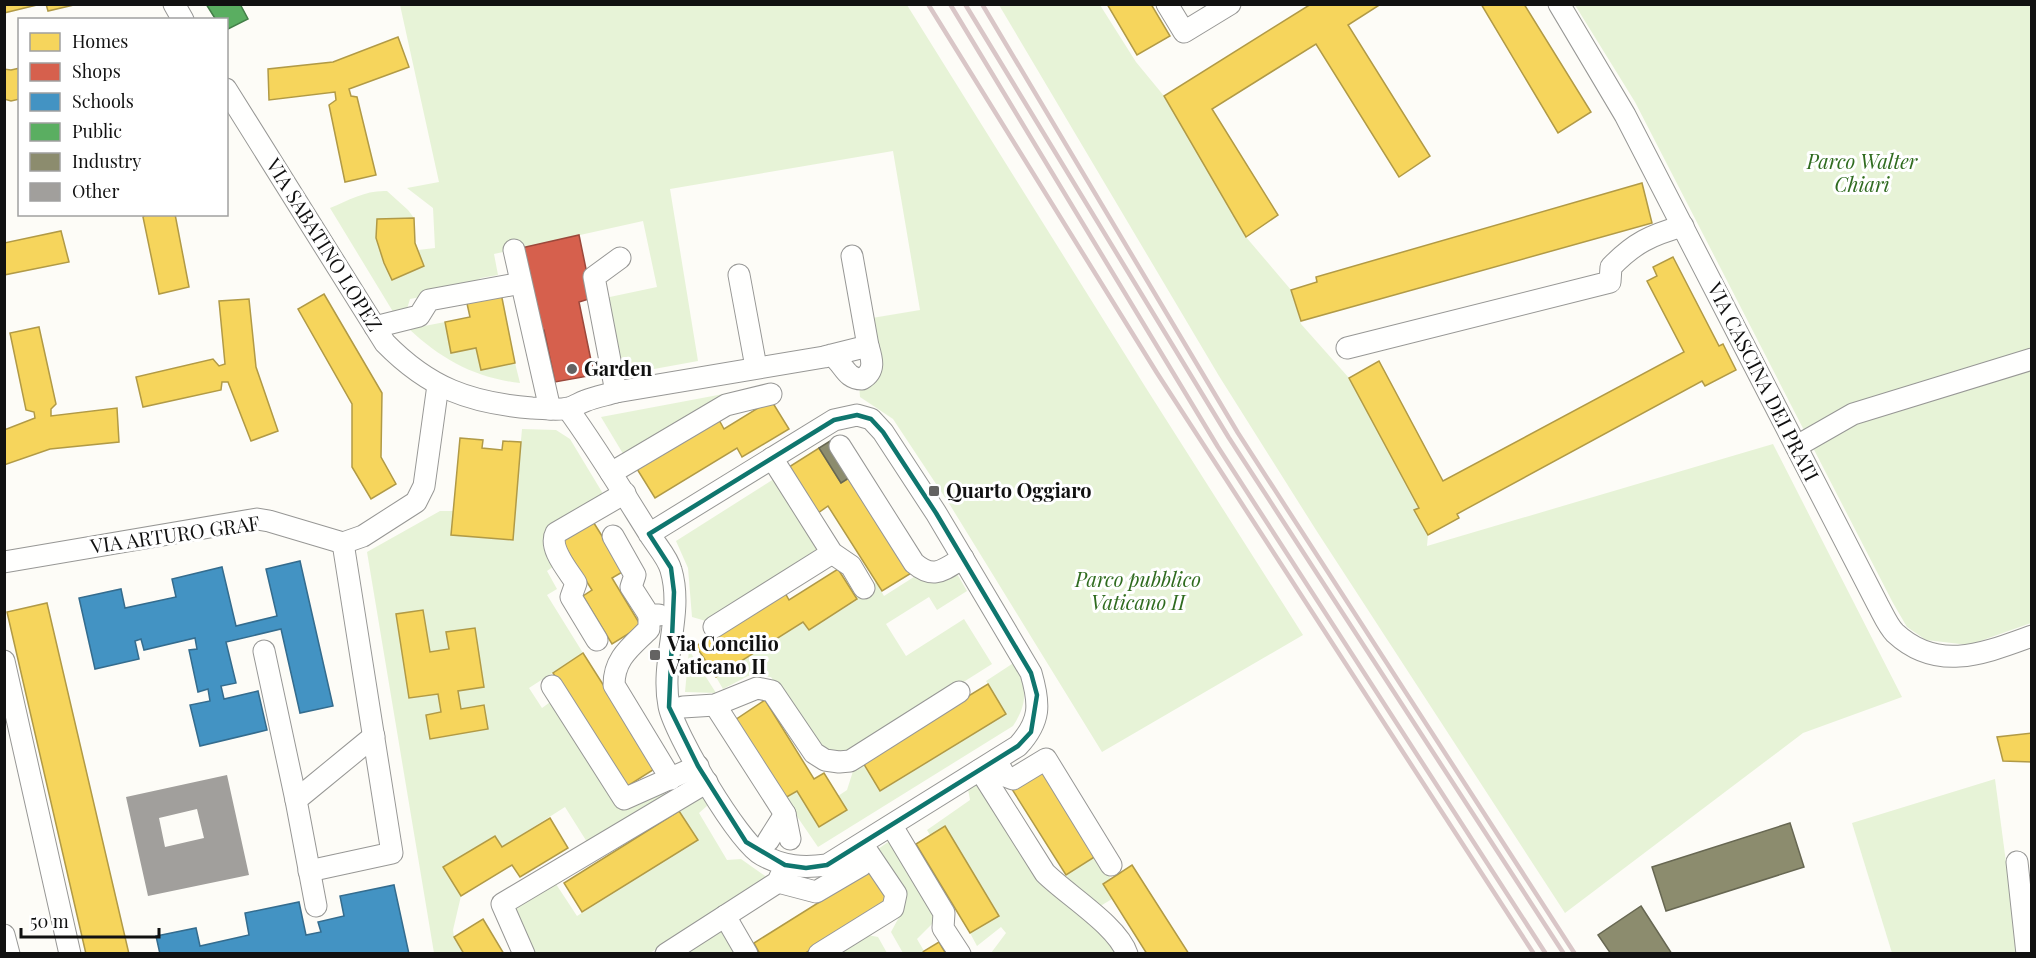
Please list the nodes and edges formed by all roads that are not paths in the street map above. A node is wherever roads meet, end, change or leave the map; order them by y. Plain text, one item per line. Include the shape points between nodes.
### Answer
1 (174, 4) edge
2 (1167, 4) edge
3 (1230, 4) edge
4 (1559, 4) edge
5 (182, 18) edge
6 (228, 92) edge
7 (1683, 226) junction
8 (514, 249) dead end
9 (852, 256) dead end
10 (620, 258) dead end
11 (739, 275) dead end
12 (516, 284) dead end
13 (375, 327) junction
14 (868, 346) junction
15 (1347, 348) dead end
16 (827, 356) junction
17 (2031, 359) edge
18 (756, 367) junction
19 (438, 385) junction
20 (616, 392) junction
21 (771, 394) dead end
22 (559, 409) junction
23 (840, 446) dead end
24 (1797, 446) junction
25 (772, 458) junction
26 (611, 472) junction
27 (625, 493) junction
28 (649, 534) junction
29 (613, 536) dead end
30 (343, 543) junction
31 (832, 553) junction
32 (963, 558) junction
33 (4, 561) edge
34 (864, 588) dead end
35 (714, 627) dead end
36 (2031, 636) edge
37 (597, 640) dead end
38 (264, 651) dead end
39 (4, 661) edge
40 (552, 686) dead end
41 (959, 692) dead end
42 (715, 705) junction
43 (683, 707) dead end
44 (374, 736) junction
45 (988, 765) junction
46 (702, 774) junction
47 (671, 778) junction
48 (296, 800) junction
49 (785, 814) junction
50 (896, 833) dead end
51 (790, 839) dead end
52 (768, 841) dead end
53 (2017, 862) dead end
54 (1111, 865) dead end
55 (309, 871) junction
56 (316, 906) dead end
57 (725, 916) junction
58 (4, 935) edge
59 (9, 954) edge
60 (70, 954) edge
61 (524, 954) edge
62 (666, 954) edge
63 (747, 954) edge
64 (819, 954) edge
65 (960, 954) edge
66 (1127, 954) edge
67 (2027, 954) edge

1 - 5 street
2 - 3 street via 1184,32
4 - 7 street, VIA CASCINA DEI PRATI via 1625,115
6 - 13 street, VIA SABATINO LOPEZ
7 - 15 street via 1652,235 1627,250 1611,267 1610,282
7 - 24 street, VIA CASCINA DEI PRATI
8 - 22 street
9 - 14 street
10 - 20 street via 594,277
11 - 18 street
12 - 13 street via 429,300 419,316
13 - 19 street, VIA SABATINO LOPEZ via 401,360
14 - 16 street, VIA SABATINO LOPEZ
14 - 16 street via 871,372 862,379 852,378 839,360
16 - 18 street, VIA SABATINO LOPEZ
17 - 24 street via 1853,414
18 - 20 street, VIA SABATINO LOPEZ
19 - 22 street, VIA SABATINO LOPEZ via 464,397
19 - 30 street via 420,496 363,536
20 - 22 street, VIA SABATINO LOPEZ
21 - 26 street via 726,405
22 - 26 street
23 - 32 street via 914,562 933,573
24 - 36 street, VIA CASCINA DEI PRATI via 1895,632 1931,654 1956,657 1984,654
25 - 28 street
25 - 31 street
25 - 32 street via 834,420 857,415 871,419
26 - 27 street
27 - 28 street
27 - 37 street via 556,533 553,539 576,583 572,597
28 - 46 street via 671,568 674,592 669,707
29 - 47 street via 634,575 631,587 654,615 649,629 617,664 614,686
30 - 33 street, VIA ARTURO GRAF via 257,519
30 - 44 street
31 - 34 street via 851,566
31 - 35 street
32 - 45 street via 1031,673 1037,695 1031,732 1018,746
38 - 48 street
39 - 60 street
40 - 47 street via 624,799
41 - 42 street via 850,761 839,762 814,753 772,691 757,688
42 - 43 street
42 - 49 street
44 - 48 street
44 - 55 street via 392,853
45 - 46 street via 827,865 806,868 785,866 750,846
45 - 54 street via 1013,778 1046,759
45 - 66 street via 1045,873 1112,931
46 - 47 street
46 - 61 street via 502,904
48 - 55 street
49 - 51 street
49 - 52 street
50 - 65 street via 944,913 944,927
53 - 67 street
55 - 56 street
57 - 62 street
57 - 63 street
57 - 64 street via 779,879 816,892 864,858 896,894 893,909
58 - 59 street

